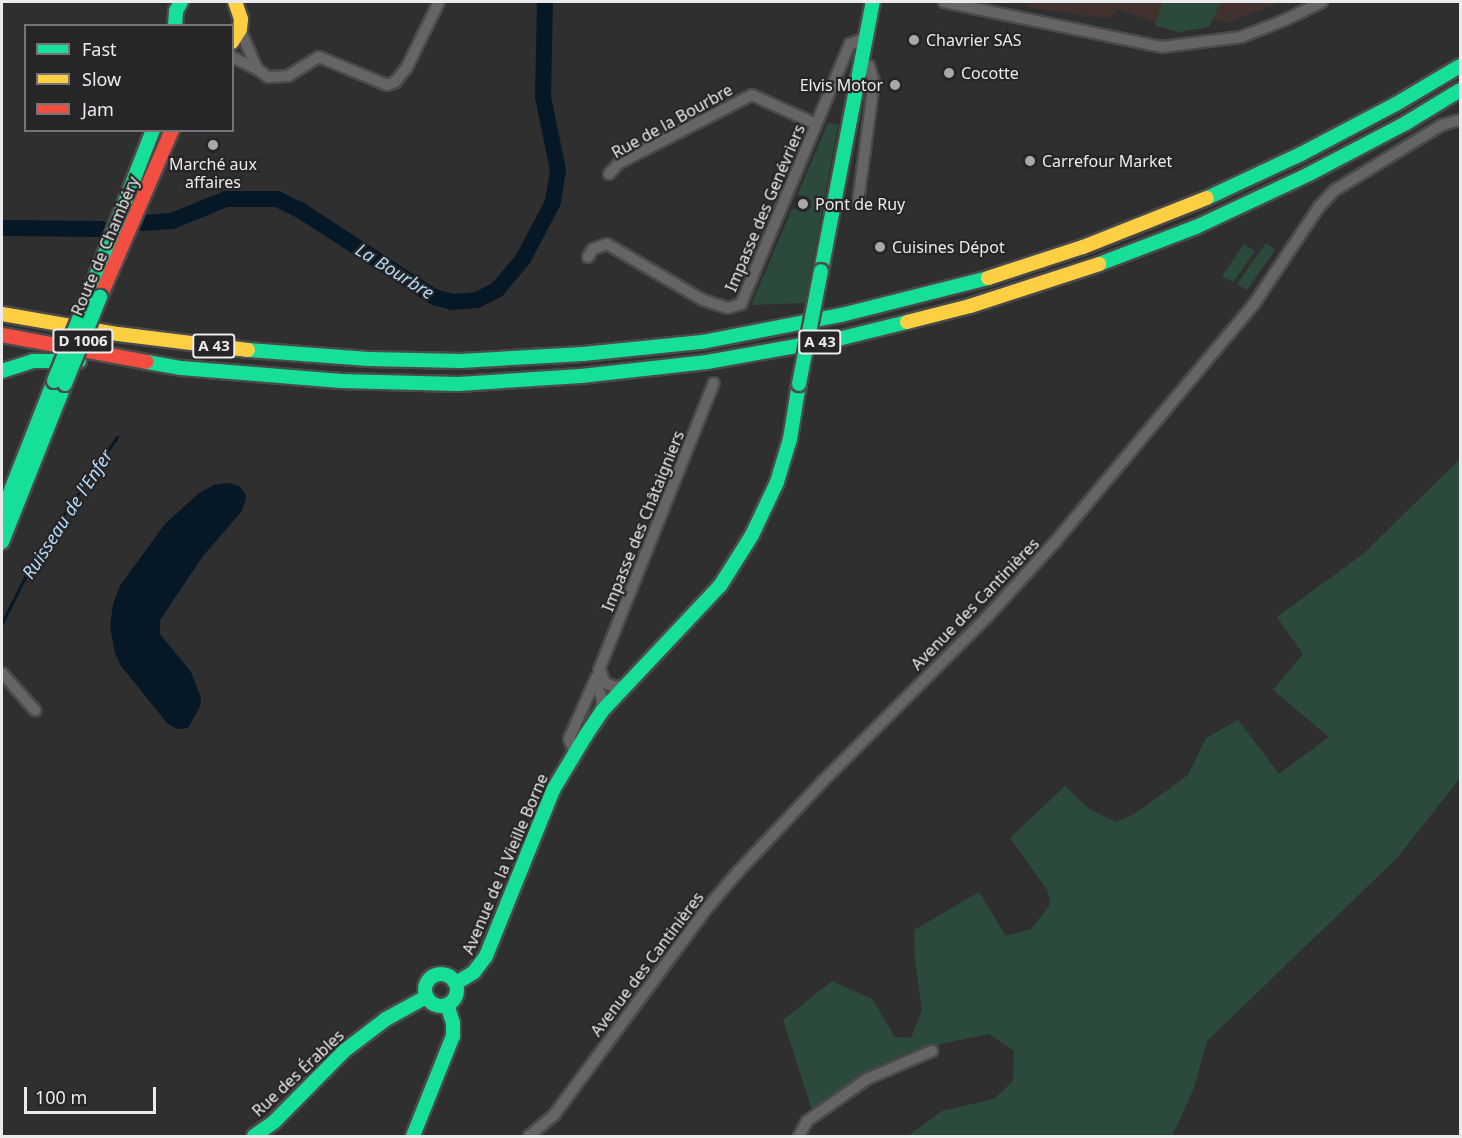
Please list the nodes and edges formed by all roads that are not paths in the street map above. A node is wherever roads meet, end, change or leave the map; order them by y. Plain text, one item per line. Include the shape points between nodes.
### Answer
1 (235, 2) edge
2 (439, 2) edge
3 (873, 2) edge
4 (944, 2) edge
5 (1322, 2) edge
6 (240, 29) junction
7 (866, 38) junction
8 (234, 39) edge
9 (234, 58) edge
10 (861, 62) junction
11 (1461, 66) edge
12 (257, 69) junction
13 (1461, 90) edge
14 (1461, 120) edge
15 (816, 124) junction
16 (152, 132) edge
17 (171, 132) edge
18 (609, 174) dead end
19 (858, 202) dead end
20 (588, 257) dead end
21 (95, 296) junction
22 (2, 303) edge
23 (2, 314) edge
24 (59, 324) junction
25 (2, 335) edge
26 (132, 361) junction
27 (2, 371) edge
28 (59, 383) junction
29 (714, 383) dead end
30 (2, 513) edge
31 (2, 542) edge
32 (599, 670) junction
33 (2, 674) edge
34 (630, 684) junction
35 (35, 710) dead end
36 (602, 711) junction
37 (575, 752) junction
38 (456, 983) junction
39 (426, 997) junction
40 (447, 1005) junction
41 (932, 1051) dead end
42 (254, 1137) edge
43 (413, 1137) edge
44 (529, 1137) edge
45 (799, 1137) edge

1 - 6 main road
2 - 12 street via 407,67 395,82 387,85 319,57 288,76 268,77
3 - 7 main road, Avenue de la Vieille Borne
4 - 5 street via 1162,47 1240,37
6 - 8 main road
6 - 12 street
7 - 10 main road, Avenue de la Vieille Borne
7 - 15 street, Impasse des Genévriers via 850,44
9 - 12 street
10 - 19 street via 870,66 874,82
10 - 34 main road, Avenue de la Vieille Borne, bridge via 790,439 777,482 753,535 720,586
11 - 24 main road, A 43 via 1301,154 1190,206 1083,247 968,285 702,342 461,361 369,359 239,349
13 - 26 main road, A 43 via 1309,174 1196,227 1090,268 992,299 842,338 707,362 458,384 284,378
14 - 44 street, Avenue des Cantinières via 1442,125 1345,184 1319,207 1254,304 1055,542 736,874 554,1115
15 - 18 street, Rue de la Bourbre via 752,95 619,163
15 - 20 street, Impasse des Genévriers via 741,304 728,308 703,300 607,244 593,249
16 - 21 main road, Route de Chambéry / D 1006
17 - 21 main road, Route de Chambéry / D 1006
21 - 28 main road, Route de Chambéry / D 1006, bridge
22 - 24 main road
23 - 24 main road, A 43
25 - 26 main road, A 43
26 - 27 main road via 44,360
28 - 30 main road, Route de Chambéry / D 1006
28 - 31 main road, Route de Chambéry / D 1006
29 - 32 street, Impasse des Châtaigniers
32 - 34 street via 605,683 615,687
32 - 36 street, Impasse des Châtaigniers via 597,687
32 - 37 street via 569,739
33 - 35 street
34 - 36 main road, Avenue de la Vieille Borne
36 - 37 main road, Avenue de la Vieille Borne
37 - 38 main road, Avenue de la Vieille Borne via 553,790 486,956 474,972
38 - 39 main road via 447,974 433,975 426,983
38 - 40 main road, Avenue de la Vieille Borne via 457,996
39 - 40 main road via 433,1004
39 - 42 main road, Rue des Érables via 386,1019 344,1051
40 - 43 main road via 453,1035
41 - 45 street via 867,1079 807,1121

